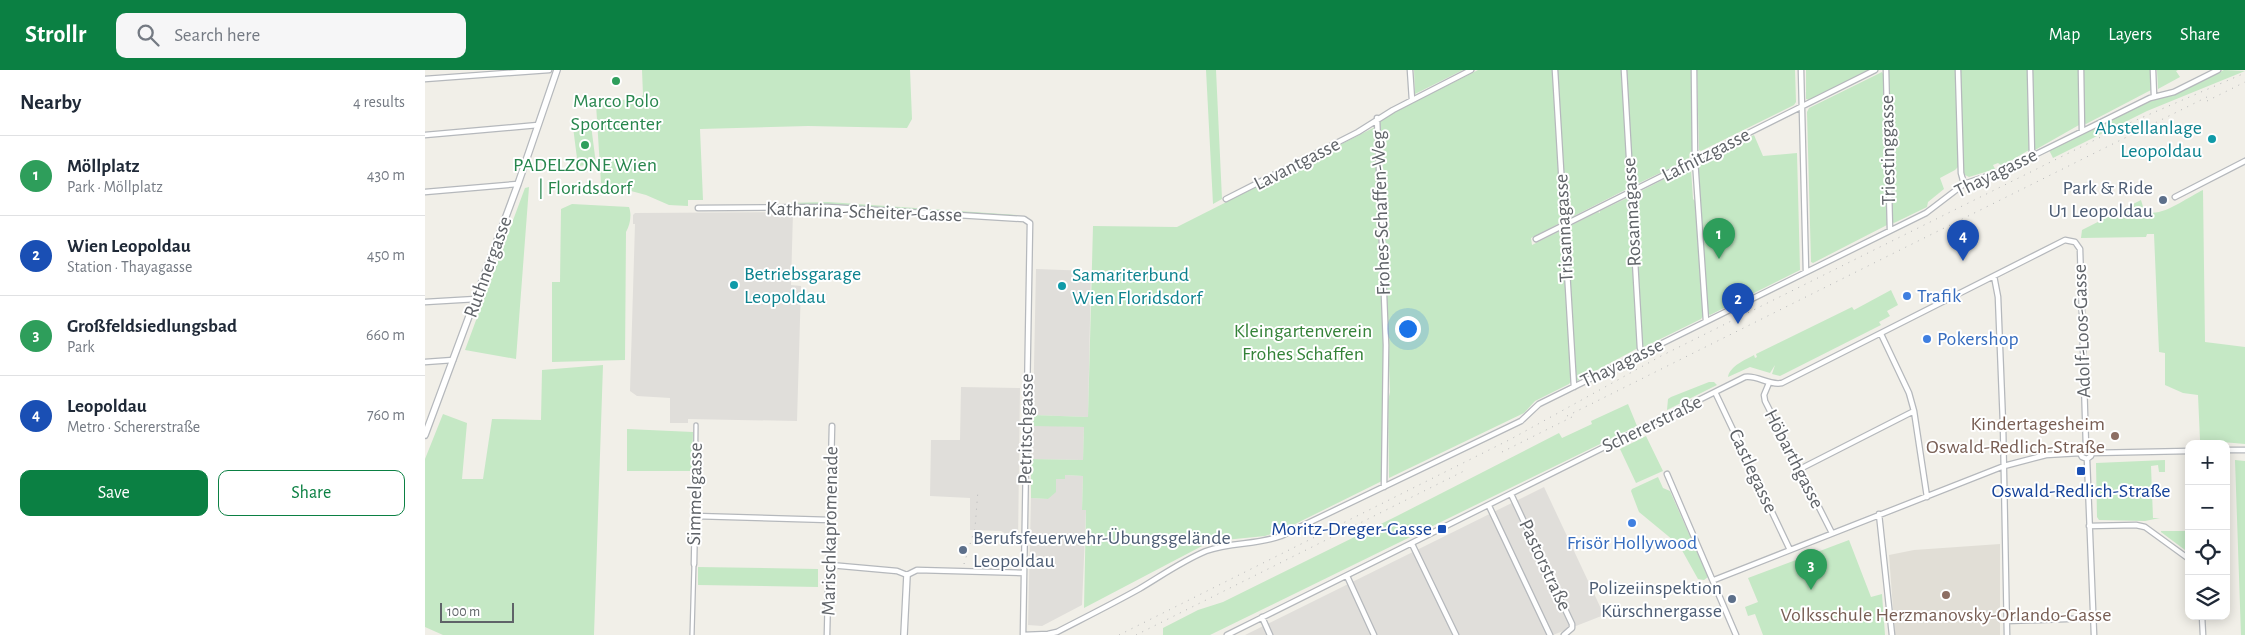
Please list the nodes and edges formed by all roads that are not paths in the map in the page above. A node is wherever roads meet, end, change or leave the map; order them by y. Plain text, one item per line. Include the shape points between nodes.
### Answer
1 (549, 70) edge
2 (557, 70) edge
3 (1410, 70) edge
4 (1470, 70) edge
5 (1555, 70) edge
6 (1624, 70) edge
7 (1694, 70) edge
8 (1801, 70) edge
9 (1875, 70) edge
10 (1886, 70) edge
11 (1958, 70) edge
12 (2030, 70) edge
13 (2081, 70) edge
14 (2153, 70) edge
15 (2218, 70) edge
16 (425, 80) edge
17 (2154, 96) junction
18 (1412, 100) junction
19 (1802, 106) junction
20 (1377, 118) junction
21 (538, 125) junction
22 (2082, 131) junction
23 (425, 134) edge
24 (2032, 156) junction
25 (1695, 160) junction
26 (2245, 161) edge
27 (518, 184) junction
28 (1964, 184) junction
29 (425, 192) edge
30 (1631, 193) junction
31 (2175, 197) dead end
32 (1226, 199) dead end
33 (698, 208) dead end
34 (1030, 223) joint
35 (1564, 225) junction
36 (1890, 230) junction
37 (1536, 239) dead end
38 (2078, 245) joint
39 (1806, 272) junction
40 (1994, 276) junction
41 (476, 299) junction
42 (425, 302) edge
43 (1706, 321) junction
44 (1881, 334) junction
45 (1642, 353) junction
46 (453, 360) junction
47 (425, 362) edge
48 (1769, 382) junction
49 (1574, 387) junction
50 (1715, 392) junction
51 (1914, 411) junction
52 (696, 425) dead end
53 (832, 426) dead end
54 (425, 435) edge
55 (2086, 447) junction
56 (2230, 450) edge
57 (2245, 450) edge
58 (2185, 451) edge
59 (2080, 452) junction
60 (2092, 453) junction
61 (2087, 459) junction
62 (2005, 466) junction
63 (1800, 469) junction
64 (1667, 474) dead end
65 (1384, 487) junction
66 (1511, 494) junction
67 (1927, 497) junction
68 (1489, 506) junction
69 (1879, 514) junction
70 (695, 516) junction
71 (830, 520) junction
72 (2089, 526) junction
73 (1832, 534) junction
74 (1412, 544) junction
75 (1790, 550) junction
76 (2185, 556) edge
77 (694, 564) joint
78 (830, 565) junction
79 (1023, 573) junction
80 (907, 575) junction
81 (1347, 576) junction
82 (1714, 580) junction
83 (1262, 617) junction
84 (2093, 618) junction
85 (2202, 620) edge
86 (2007, 621) junction
87 (1229, 634) edge
88 (693, 635) edge
89 (827, 635) edge
90 (904, 635) edge
91 (1023, 635) edge
92 (1271, 635) edge
93 (1374, 635) edge
94 (1456, 635) edge
95 (1550, 635) edge
96 (1565, 635) edge
97 (1736, 635) edge
98 (1892, 635) edge
99 (2007, 635) edge
100 (2094, 635) edge
101 (2203, 635) edge

1 - 16 street
2 - 21 street, Ruthnergasse
3 - 18 street
4 - 18 street, Lavantgasse
5 - 35 street, Trisannagasse
6 - 30 street, Rosannagasse
7 - 25 street
8 - 19 street
9 - 19 street, Lafnitzgasse
10 - 36 street, Triestinggasse
11 - 28 street
12 - 24 street
13 - 22 street
14 - 17 street
15 - 17 street, Thayagasse via 2174,92
17 - 22 street, Thayagasse
18 - 20 street, Lavantgasse
19 - 25 street, Lafnitzgasse
19 - 39 street
20 - 32 street, Lavantgasse via 1371,126
20 - 65 street, Frohes-Schaffen-Weg via 1386,336
21 - 23 street
21 - 27 street, Ruthnergasse
22 - 24 street, Thayagasse
24 - 28 street, Thayagasse
25 - 30 street, Lafnitzgasse
25 - 43 street
26 - 31 street
27 - 29 street
27 - 41 street, Ruthnergasse
28 - 36 street, Thayagasse via 1926,213
30 - 35 street, Lafnitzgasse
30 - 45 street, Rosannagasse
33 - 34 street, Katharina-Scheiter-Gasse via 828,206 1024,219
34 - 79 street, Petritschgasse
35 - 37 street, Lafnitzgasse
35 - 49 street, Trisannagasse
36 - 39 street, Thayagasse
38 - 40 street, Schererstraße via 2065,240
38 - 55 street, Adolf-Loos-Gasse
39 - 43 street, Thayagasse
40 - 44 street, Schererstraße
40 - 62 street via 1998,297
41 - 42 street
41 - 46 street, Ruthnergasse
43 - 45 street, Thayagasse
44 - 48 street, Schererstraße via 1782,383
44 - 51 street
45 - 49 street, Thayagasse
46 - 47 street
46 - 54 street, Ruthnergasse
48 - 50 street, Schererstraße via 1747,377
48 - 63 street, Höbarthgasse via 1765,401
49 - 65 street, Thayagasse via 1539,404 1521,421
50 - 66 street, Schererstraße
50 - 75 street, Castlegasse
51 - 63 street
51 - 67 street
52 - 70 street, Simmelgasse
53 - 71 street, Marischkapromenade
55 - 59 street
55 - 60 street via 2091,448
56 - 57 street
58 - 60 street
59 - 61 street
59 - 62 street via 2045,455
60 - 61 street
61 - 72 street
62 - 67 street
62 - 86 street
63 - 73 street, Höbarthgasse
64 - 82 street
65 - 91 street, Thayagasse via 1276,538 1232,544 1197,555 1057,632
66 - 68 street, Schererstraße
66 - 96 street, Pastorstraße via 1572,624 1573,628
67 - 69 street
68 - 74 street, Schererstraße
68 - 95 street, Pastorstraße
69 - 73 street
69 - 98 street
70 - 71 street
70 - 77 street, Simmelgasse
71 - 78 street, Marischkapromenade
72 - 76 street via 2145,527
72 - 84 street
73 - 75 street
74 - 81 street, Schererstraße
74 - 94 street
75 - 82 street
77 - 88 street
78 - 80 street via 897,571
78 - 89 street, Marischkapromenade
79 - 80 street via 917,570
79 - 91 street, Petritschgasse
80 - 90 street
81 - 83 street, Schererstraße
81 - 93 street
82 - 97 street via 1715,590
83 - 87 street, Schererstraße
83 - 92 street
84 - 86 street
84 - 100 street
85 - 101 street
86 - 99 street

